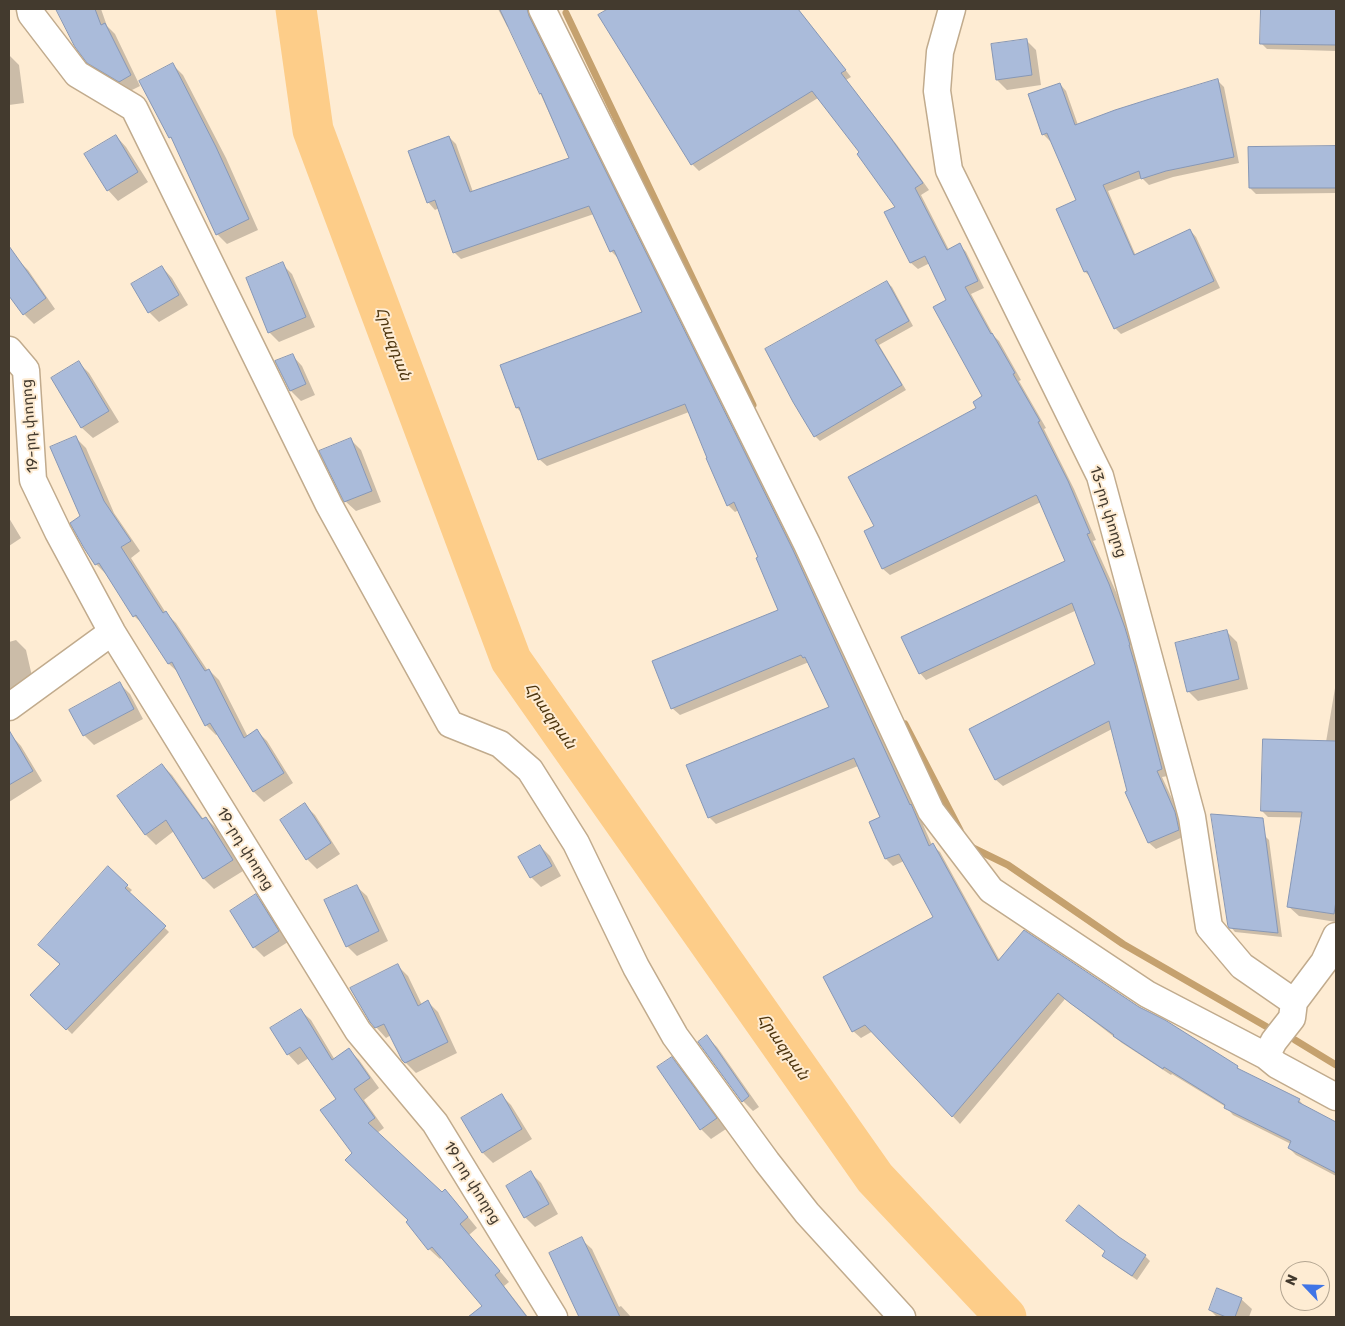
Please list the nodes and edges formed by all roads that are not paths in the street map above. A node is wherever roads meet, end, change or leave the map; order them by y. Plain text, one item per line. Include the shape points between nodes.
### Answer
1 (30, 9) edge
2 (542, 9) edge
3 (952, 9) edge
4 (9, 350) edge
5 (112, 632) junction
6 (9, 707) edge
7 (1336, 936) edge
8 (1294, 1002) junction
9 (1266, 1056) junction
10 (1336, 1097) edge
11 (554, 1317) edge
12 (902, 1317) edge

1 - 12 street via 77,74 134,108 329,505 450,724 500,744 530,770 576,844 636,968 675,1036 807,1213
2 - 9 street via 807,544 931,811 991,890 1146,994
3 - 8 street, 13-րդ փողոց via 940,52 937,91 949,170 1100,476 1192,817 1209,927 1242,966
4 - 5 street, 19-րդ փողոց via 26,370 33,480
5 - 6 street
5 - 11 street, 19-րդ փողոց via 358,1031 435,1123
7 - 8 street via 1324,962
8 - 9 street via 1292,1018
9 - 10 street

